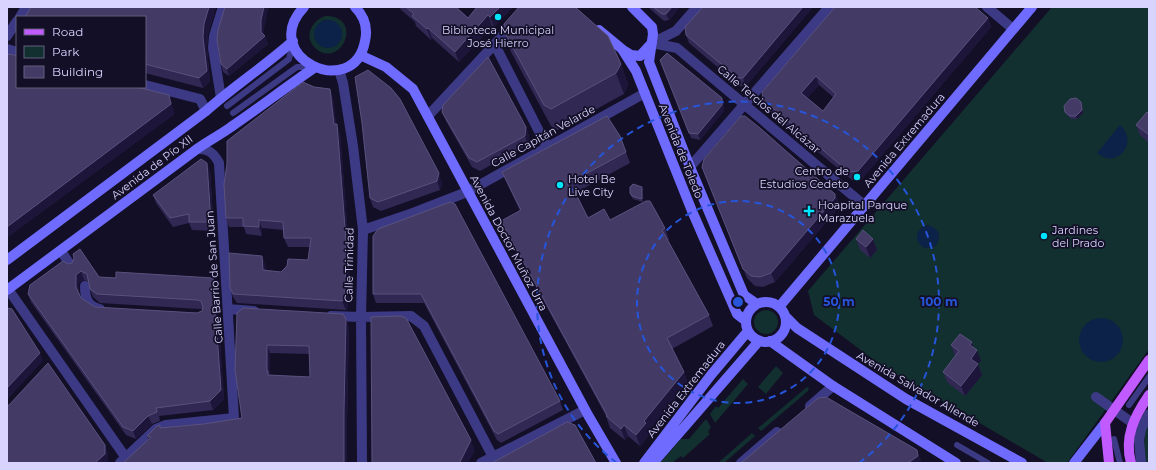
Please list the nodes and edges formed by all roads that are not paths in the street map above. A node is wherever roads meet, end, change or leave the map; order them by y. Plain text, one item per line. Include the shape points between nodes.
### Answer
1 (26, 7) edge
2 (223, 7) edge
3 (530, 7) edge
4 (632, 7) edge
5 (697, 7) edge
6 (829, 7) edge
7 (988, 7) edge
8 (1032, 7) edge
9 (300, 8) edge
10 (359, 9) edge
11 (21, 16) edge
12 (16, 22) edge
13 (589, 22) edge
14 (1013, 29) junction
15 (7, 36) edge
16 (293, 42) junction
17 (652, 43) junction
18 (495, 45) junction
19 (622, 49) junction
20 (360, 54) junction
21 (313, 67) junction
22 (339, 70) junction
23 (146, 85) edge
24 (645, 93) junction
25 (221, 98) junction
26 (745, 105) junction
27 (227, 106) dead end
28 (206, 111) junction
29 (233, 113) dead end
30 (428, 116) junction
31 (547, 147) junction
32 (197, 149) junction
33 (690, 167) junction
34 (467, 192) junction
35 (864, 205) junction
36 (363, 230) junction
37 (61, 250) junction
38 (7, 260) edge
39 (71, 266) edge
40 (84, 286) dead end
41 (8, 290) edge
42 (756, 304) junction
43 (779, 307) junction
44 (113, 310) edge
45 (267, 312) edge
46 (225, 313) junction
47 (322, 315) edge
48 (361, 317) junction
49 (786, 317) junction
50 (747, 326) junction
51 (759, 341) junction
52 (770, 342) junction
53 (56, 357) junction
54 (1149, 360) edge
55 (48, 365) edge
56 (1149, 377) edge
57 (833, 386) junction
58 (1149, 395) edge
59 (1096, 397) dead end
60 (1129, 405) dead end
61 (585, 410) junction
62 (1114, 411) junction
63 (802, 412) edge
64 (1149, 414) edge
65 (1105, 423) junction
66 (1132, 423) junction
67 (784, 427) edge
68 (1141, 429) junction
69 (1114, 439) dead end
70 (957, 445) dead end
71 (492, 456) junction
72 (123, 460) edge
73 (647, 461) edge
74 (953, 462) edge
75 (362, 463) edge
76 (481, 463) edge
77 (616, 463) edge
78 (741, 463) edge
79 (988, 463) edge
80 (1022, 463) edge
81 (1074, 463) edge
82 (1109, 463) edge
83 (1120, 463) edge
84 (1132, 463) edge
85 (1141, 463) edge

1 - 11 street
2 - 25 street via 213,48
3 - 18 street
4 - 17 main road, Avenida de Toledo via 652,27
5 - 17 street via 676,31
6 - 26 street
7 - 14 street
8 - 14 main road, Avenida Extremadura
9 - 16 main road via 293,25
10 - 20 main road via 366,33
12 - 15 street
13 - 19 main road, Avenida de Toledo
14 - 35 main road, Avenida Extremadura
16 - 21 main road via 299,55
16 - 25 main road, Avenida de Pío XII
16 - 27 lane via 289,59
17 - 19 main road via 640,56 631,55
17 - 26 street, Calle Tercios del Alcázar via 678,48
17 - 33 main road, Avenida de Toledo via 649,62
18 - 30 street
18 - 31 street
19 - 24 main road, Avenida de Toledo via 636,71
20 - 22 main road via 353,62
20 - 30 main road, Avenida Doctor Muñoz Urra via 386,67 413,89
21 - 22 main road via 324,71
21 - 29 lane via 297,67
21 - 32 main road, Avenida de Pío XII via 229,129
22 - 36 street, Calle Trinidad via 353,146
23 - 28 street via 200,99
24 - 31 street, Calle Capitán Velarde
24 - 50 main road, Avenida de Toledo via 737,314
25 - 28 main road, Avenida de Pío XII
26 - 33 street
26 - 35 street, Calle Tercios del Alcázar
28 - 38 main road, Avenida de Pío XII
30 - 34 main road, Avenida Doctor Muñoz Urra
31 - 34 street, Calle Capitán Velarde
32 - 37 main road, Avenida de Pío XII
32 - 46 street, Calle Barrio de San Juan via 203,148 213,153 219,163
33 - 42 main road, Avenida de Toledo via 744,295
34 - 36 street, Calle Capitán Velarde
34 - 61 main road, Avenida Doctor Muñoz Urra
35 - 43 main road, Avenida Extremadura
36 - 48 street, Calle Trinidad
37 - 39 street
37 - 41 main road, Avenida de Pío XII
40 - 44 street via 85,298 91,306
41 - 53 street
42 - 43 main road via 769,302
42 - 50 main road, Avenida Extremadura via 749,311
43 - 49 main road
45 - 46 street
46 - 72 street, Calle Barrio de San Juan via 234,418 166,425 156,429
47 - 48 street
48 - 71 street via 412,316 424,326
48 - 75 street, Calle Trinidad
49 - 52 main road via 783,333
49 - 80 main road, Avenida Salvador Allende via 802,332 906,399
50 - 51 main road via 752,336
50 - 73 main road, Avenida Extremadura
51 - 52 main road
51 - 73 main road, Avenida Extremadura
52 - 57 main road
53 - 55 street
53 - 72 street
54 - 62 main road
56 - 60 lane
57 - 63 street
57 - 74 main road
58 - 66 main road
59 - 62 street
61 - 71 street
61 - 77 main road, Avenida Doctor Muñoz Urra
62 - 65 main road
62 - 66 street
64 - 68 street
65 - 81 main road
65 - 82 main road
66 - 68 street
66 - 84 main road via 1128,438
67 - 78 street
68 - 85 street
69 - 83 lane
70 - 79 lane
71 - 76 street

